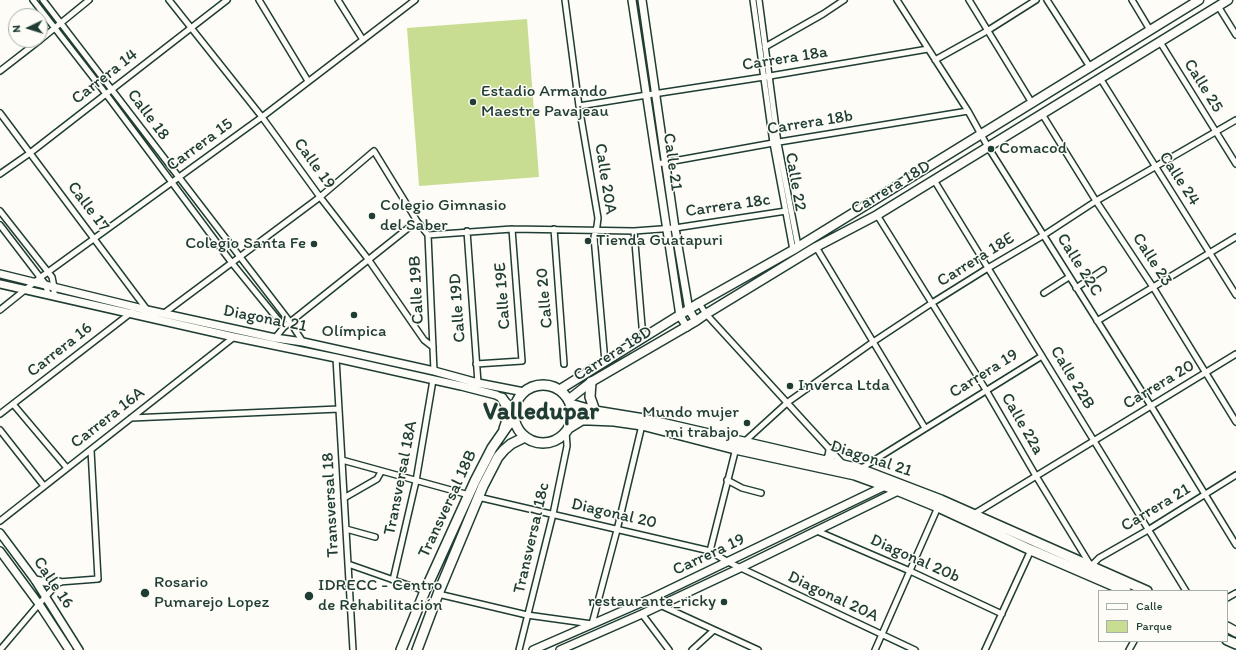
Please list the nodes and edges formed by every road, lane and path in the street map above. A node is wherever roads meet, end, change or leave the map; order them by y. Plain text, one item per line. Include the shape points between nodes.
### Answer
1 (34, 0) edge
2 (43, 0) edge
3 (89, 0) edge
4 (169, 0) edge
5 (227, 0) edge
6 (259, 0) edge
7 (338, 0) edge
8 (415, 0) edge
9 (565, 0) edge
10 (632, 0) edge
11 (642, 0) edge
12 (752, 0) edge
13 (759, 0) edge
14 (844, 0) edge
15 (897, 0) edge
16 (969, 0) edge
17 (1036, 0) edge
18 (1047, 0) edge
19 (1132, 0) edge
20 (1199, 0) edge
21 (1228, 0) edge
22 (1218, 6) junction
23 (61, 24) junction
24 (55, 28) junction
25 (191, 28) junction
26 (987, 30) junction
27 (1150, 30) junction
28 (48, 34) edge
29 (1236, 35) edge
30 (363, 40) junction
31 (1160, 42) junction
32 (765, 47) junction
33 (30, 48) edge
34 (928, 49) junction
35 (935, 60) junction
36 (1090, 67) junction
37 (0, 71) edge
38 (766, 77) junction
39 (1100, 78) junction
40 (308, 81) junction
41 (112, 89) junction
42 (656, 93) junction
43 (106, 94) junction
44 (647, 94) junction
45 (1032, 103) junction
46 (579, 106) junction
47 (968, 112) junction
48 (0, 113) edge
49 (1042, 114) junction
50 (262, 117) junction
51 (1236, 120) edge
52 (1216, 132) junction
53 (981, 134) junction
54 (776, 143) junction
55 (988, 147) junction
56 (30, 153) junction
57 (666, 162) junction
58 (656, 164) junction
59 (1236, 164) edge
60 (1154, 166) junction
61 (0, 174) edge
62 (178, 178) junction
63 (934, 180) junction
64 (172, 182) junction
65 (320, 196) junction
66 (1096, 201) junction
67 (0, 211) edge
68 (786, 211) junction
69 (876, 215) junction
70 (417, 220) junction
71 (0, 225) edge
72 (667, 228) junction
73 (675, 228) junction
74 (512, 229) junction
75 (554, 230) junction
76 (596, 231) junction
77 (634, 231) junction
78 (467, 232) junction
79 (428, 235) junction
80 (1044, 235) junction
81 (1236, 237) edge
82 (94, 239) junction
83 (816, 247) junction
84 (795, 248) junction
85 (1210, 252) junction
86 (240, 258) junction
87 (368, 259) junction
88 (232, 262) junction
89 (988, 268) junction
90 (1103, 270) dead end
91 (49, 272) junction
92 (0, 274) edge
93 (1069, 277) junction
94 (38, 280) junction
95 (0, 284) edge
96 (46, 285) junction
97 (54, 287) junction
98 (1153, 287) junction
99 (1076, 288) junction
100 (26, 290) junction
101 (1044, 294) dead end
102 (1236, 295) edge
103 (51, 296) junction
104 (932, 303) junction
105 (699, 304) junction
106 (138, 308) junction
107 (0, 310) edge
108 (147, 310) junction
109 (689, 310) junction
110 (131, 314) junction
111 (164, 314) junction
112 (706, 314) junction
113 (680, 316) junction
114 (154, 319) junction
115 (696, 321) junction
116 (1097, 321) junction
117 (290, 322) junction
118 (284, 326) junction
119 (687, 327) junction
120 (234, 337) junction
121 (275, 338) junction
122 (643, 338) junction
123 (303, 342) junction
124 (873, 342) junction
125 (433, 347) junction
126 (1236, 354) edge
127 (1042, 356) junction
128 (336, 358) junction
129 (605, 362) junction
130 (476, 364) junction
131 (564, 364) dead end
132 (434, 372) junction
133 (1205, 373) junction
134 (433, 380) junction
135 (591, 382) junction
136 (478, 383) junction
137 (559, 390) junction
138 (986, 390) junction
139 (524, 392) junction
140 (502, 398) junction
141 (569, 402) junction
142 (788, 402) junction
143 (13, 404) junction
144 (1151, 406) junction
145 (339, 410) junction
146 (595, 411) junction
147 (0, 414) edge
148 (514, 416) junction
149 (131, 418) junction
150 (1236, 422) edge
151 (642, 425) junction
152 (925, 428) junction
153 (0, 430) edge
154 (567, 430) junction
155 (503, 431) junction
156 (525, 437) junction
157 (1094, 441) junction
158 (744, 443) junction
159 (735, 449) junction
160 (91, 450) junction
161 (832, 450) junction
162 (342, 460) junction
163 (827, 460) junction
164 (844, 464) junction
165 (67, 468) junction
166 (381, 472) junction
167 (858, 472) junction
168 (1236, 475) edge
169 (1036, 476) junction
170 (727, 480) junction
171 (416, 481) junction
172 (894, 482) junction
173 (44, 486) junction
174 (885, 486) junction
175 (903, 488) junction
176 (761, 493) dead end
177 (1206, 494) junction
178 (469, 495) junction
179 (478, 497) junction
180 (344, 498) junction
181 (938, 507) junction
182 (553, 514) junction
183 (973, 515) junction
184 (0, 521) edge
185 (346, 529) junction
186 (617, 530) junction
187 (1148, 530) junction
188 (817, 531) junction
189 (0, 533) edge
190 (375, 537) dead end
191 (1236, 546) edge
192 (1031, 550) junction
193 (0, 551) edge
194 (710, 551) junction
195 (728, 562) junction
196 (348, 564) junction
197 (1091, 566) junction
198 (740, 568) junction
199 (910, 571) junction
200 (35, 580) junction
201 (393, 580) junction
202 (59, 582) junction
203 (1124, 590) edge
204 (1145, 590) edge
205 (1185, 590) edge
206 (425, 591) junction
207 (438, 594) junction
208 (45, 597) junction
209 (39, 604) junction
210 (660, 605) junction
211 (642, 614) junction
212 (1002, 614) junction
213 (527, 615) junction
214 (592, 624) junction
215 (714, 630) junction
216 (882, 635) junction
217 (0, 650) edge
218 (69, 650) edge
219 (79, 650) edge
220 (353, 650) edge
221 (400, 650) edge
222 (416, 650) edge
223 (519, 650) edge
224 (533, 650) edge
225 (560, 650) edge
226 (669, 650) edge
227 (692, 650) edge
228 (758, 650) edge
229 (875, 650) edge
230 (915, 650) edge
231 (985, 650) edge

1 - 24 street, Calle 18
2 - 23 street, Calle 18
3 - 23 street
4 - 25 street, Calle 19
5 - 25 street, Carrera 14
6 - 40 street
7 - 30 street
8 - 30 street, Carrera 15
9 - 46 street, Calle 20A
10 - 44 main road, Calle 21
11 - 42 main road, Calle 21
12 - 38 street, Calle 22
13 - 32 street, Calle 22
14 - 32 street
15 - 34 street, Calle 22C
16 - 26 street
17 - 26 street
18 - 36 street
19 - 27 street
20 - 27 main road, Carrera 18D
21 - 22 main road, Carrera 18D
22 - 29 street
22 - 31 main road, Carrera 18D
23 - 24 street
23 - 41 street, Calle 18
24 - 28 street
24 - 43 street, Calle 18
25 - 41 street, Carrera 14
25 - 50 street, Calle 19
26 - 35 street
26 - 45 street
27 - 36 main road, Carrera 18D
30 - 40 street, Carrera 15
31 - 39 main road, Carrera 18D
31 - 52 street, Calle 25
32 - 38 street, Calle 22
33 - 37 street
34 - 35 street, Calle 22C
34 - 38 street, Carrera 18a
35 - 47 street, Calle 22C
36 - 45 main road, Carrera 18D
38 - 42 street, Carrera 18a
38 - 54 street, Calle 22
39 - 49 main road, Carrera 18D
39 - 60 street, Calle 24
40 - 50 street, Carrera 15
41 - 43 street, Carrera 14
41 - 62 street, Calle 18
42 - 44 street, Carrera 18a
42 - 57 main road, Calle 21
43 - 56 street, Carrera 14
43 - 64 street, Calle 18
44 - 46 street
44 - 58 main road, Calle 21
45 - 53 main road, Carrera 18D
46 - 76 street, Calle 20A via 598,218
47 - 53 street, Calle 22C
47 - 54 street, Carrera 18b
48 - 56 street, Calle 17
49 - 55 main road, Carrera 18D
49 - 66 street, Calle 23
50 - 62 street, Carrera 15
50 - 65 street, Calle 19
51 - 52 street, Carrera 18E
52 - 59 street, Calle 25
52 - 60 street, Carrera 18E
53 - 55 street, Calle 22C
53 - 84 main road, Carrera 18D
54 - 57 street, Carrera 18b
54 - 68 street, Calle 22
54 - 84 street, Calle 22
55 - 63 main road, Carrera 18D
55 - 80 street, Calle 22C
56 - 61 street, Carrera 14
56 - 82 street, Calle 17
57 - 58 street, Carrera 18b
57 - 73 main road, Calle 21
58 - 72 main road, Calle 21
60 - 66 street, Carrera 18E
60 - 85 street, Calle 24
62 - 64 street, Carrera 15
62 - 86 street, Calle 18
63 - 69 main road, Carrera 18D
63 - 89 street, Calle 22B
64 - 82 street, Carrera 15
64 - 88 street, Calle 18
65 - 70 street, Calle 19B via 374,151
65 - 86 street
65 - 87 street, Calle 19
66 - 80 street, Carrera 18E
66 - 98 street, Calle 23
67 - 91 street
68 - 73 street, Carrera 18c
68 - 84 street, Calle 22
69 - 83 main road, Carrera 18D
69 - 104 street, Calle 22a
70 - 79 street, Calle 19B
70 - 87 street
71 - 94 street
72 - 73 street, Carrera 18c
72 - 77 street, Carrera 18c
72 - 113 main road, Calle 21
73 - 109 main road, Calle 21
74 - 75 street, Carrera 18c
74 - 78 street, Carrera 18c
74 - 130 street, Calle 19E via 522,361
75 - 76 street, Carrera 18c
75 - 131 street, Calle 20
76 - 77 street, Carrera 18c
76 - 129 street, Calle 20A via 594,237
77 - 122 street
78 - 79 street, Carrera 18c
78 - 130 street, Calle 19D
79 - 125 street, Calle 19B
80 - 89 street, Carrera 18E
80 - 93 street, Calle 22C
81 - 85 street
82 - 91 street, Carrera 15
82 - 108 street, Calle 17
83 - 112 main road, Carrera 18D
83 - 124 street
84 - 105 main road, Carrera 18D
85 - 98 street
85 - 102 street, Calle 24
86 - 88 street
86 - 117 street, Calle 18
87 - 117 street
87 - 125 street, Calle 19 via 424,340
88 - 111 street
88 - 118 street, Calle 18
89 - 104 street, Carrera 18E
89 - 127 street, Calle 22B
90 - 99 street
91 - 94 street, Carrera 15
91 - 97 street via 54,280
92 - 94 main road, Diagonal 21
93 - 99 street, Calle 22C
93 - 101 street
94 - 96 main road, Diagonal 21
94 - 100 street, Carrera 15
95 - 100 main road, Diagonal 21
96 - 97 main road, Diagonal 21
96 - 103 street
97 - 103 street
97 - 106 main road, Diagonal 21
98 - 116 street
98 - 133 street, Calle 23
99 - 116 street, Calle 22C
100 - 103 main road, Diagonal 21
100 - 107 street, Carrera 15
103 - 110 main road, Diagonal 21
104 - 124 street, Carrera 18E
104 - 138 street, Calle 22a
105 - 109 main road, Carrera 18D
105 - 112 street
106 - 108 main road, Diagonal 21
106 - 110 street, Carrera 16
108 - 111 main road, Diagonal 21
108 - 114 street, Calle 17
109 - 113 main road, Carrera 18D
109 - 115 main road, Calle 21
110 - 114 main road, Diagonal 21
110 - 143 street, Carrera 16
111 - 114 street
111 - 121 main road, Diagonal 21
112 - 115 main road, Carrera 18D
112 - 142 street
113 - 119 main road, Calle 21
113 - 122 main road, Carrera 18D
114 - 120 main road, Diagonal 21
115 - 119 main road, Carrera 18D
116 - 144 street, Calle 22C
117 - 118 street
117 - 123 street, Calle 18
118 - 121 street
119 - 135 main road, Carrera 18D
120 - 128 main road, Diagonal 21
120 - 149 street, Carrera 16A
121 - 123 main road, Diagonal 21
122 - 129 main road, Carrera 18D
123 - 132 main road, Diagonal 21
124 - 142 street, Carrera 18E
124 - 152 street
125 - 132 street, Calle 19B
126 - 133 street, Carrera 20
127 - 138 street, Carrera 19
127 - 157 street, Calle 22B
128 - 134 main road, Diagonal 21
128 - 145 street, Transversal 18
129 - 137 main road, Carrera 18D
130 - 136 street, Calle 19D
132 - 136 main road, Diagonal 21
133 - 144 street, Carrera 20
133 - 150 street, Calle 23
134 - 140 main road, Diagonal 21
134 - 171 street, Transversal 18A
135 - 141 main road, Carrera 18D
135 - 146 highway via 590,397
136 - 139 main road, Diagonal 21
137 - 139 highway via 553,386 538,385
137 - 141 highway
138 - 152 street, Carrera 19
138 - 169 street, Calle 22a
139 - 148 highway via 516,401
140 - 148 main road
140 - 155 highway via 507,414
141 - 146 highway, Diagonal 21
141 - 154 highway via 571,420
142 - 158 street, Carrera 18E
142 - 161 street
143 - 147 street, Carrera 16
143 - 165 street
144 - 157 street, Carrera 20
144 - 177 street, Calle 22C
145 - 149 street
145 - 162 street, Transversal 18
146 - 158 highway, Diagonal 21 via 644,419
148 - 155 highway, Transversal 18B
148 - 156 highway via 520,432
149 - 160 street, Carrera 16A
151 - 154 highway, Diagonal 21 via 614,420 582,420
151 - 159 highway, Diagonal 21
151 - 186 street
152 - 167 street, Carrera 19
153 - 173 street
154 - 156 highway via 561,437 547,443 531,441
154 - 182 street, Transversal 18c via 567,446
155 - 178 highway, Transversal 18B
156 - 179 highway, Transversal 18B via 511,444 498,457
157 - 169 street, Carrera 20
157 - 187 street, Calle 22B
158 - 159 street, Carrera 18E
158 - 163 highway, Diagonal 21
159 - 167 highway, Diagonal 21
159 - 170 street
160 - 165 street, Carrera 16A
160 - 202 street via 98,579
161 - 163 highway
161 - 164 street
162 - 166 street
162 - 180 street, Transversal 18
163 - 164 highway, Diagonal 21
164 - 167 highway, Diagonal 21
165 - 173 street, Carrera 16A
166 - 171 street
166 - 180 street via 377,479
167 - 172 highway, Diagonal 21
167 - 174 highway, Diagonal 21
168 - 177 street, Carrera 21
169 - 183 street, Carrera 20
169 - 197 street, Calle 22a
170 - 176 street via 742,488
170 - 194 street
171 - 178 street
171 - 201 street, Transversal 18A
172 - 174 main road, Carrera 19
172 - 175 highway, Diagonal 21
173 - 184 street, Carrera 16A
174 - 175 highway, Diagonal 21
174 - 195 main road, Carrera 19
175 - 181 highway, Diagonal 21
175 - 183 highway, Diagonal 21 via 941,500
175 - 188 main road, Carrera 19
177 - 187 street, Carrera 21
177 - 191 street, Calle 22C
178 - 206 highway, Transversal 18B
179 - 182 street, Diagonal 20
179 - 207 highway, Transversal 18B
180 - 185 street, Transversal 18
181 - 192 highway, Diagonal 21
181 - 199 street
182 - 186 street, Diagonal 20
182 - 213 street, Transversal 18c
183 - 197 highway, Diagonal 21
185 - 190 street
185 - 196 street, Transversal 18
186 - 194 street, Diagonal 20
186 - 214 street
187 - 197 street, Carrera 21 via 1099,558
187 - 205 street, Calle 22B
188 - 198 main road, Carrera 19
188 - 199 street, Diagonal 20b
189 - 200 main road, Calle 16
192 - 203 highway, Diagonal 21
192 - 212 street
193 - 209 main road, Calle 16
194 - 195 street, Diagonal 20
195 - 198 street, Diagonal 20
195 - 214 main road, Carrera 19
196 - 201 street
196 - 220 street, Transversal 18
197 - 204 highway, Diagonal 21
198 - 210 main road, Carrera 19
198 - 216 street, Diagonal 20A
199 - 212 street, Diagonal 20b
199 - 216 street
200 - 202 main road
200 - 208 main road, Calle 16
201 - 206 street
202 - 208 street
206 - 221 highway, Transversal 18B
207 - 213 street
207 - 222 highway, Transversal 18B
208 - 209 street
208 - 219 main road, Calle 16
209 - 217 street
209 - 218 main road, Calle 16
210 - 211 main road, Carrera 19
210 - 215 street
211 - 225 main road, Carrera 19
211 - 226 street
212 - 231 street
213 - 214 street
213 - 223 street, Transversal 18c
214 - 224 main road, Carrera 19
215 - 227 street
215 - 228 street
216 - 229 street
216 - 230 street, Diagonal 20A

